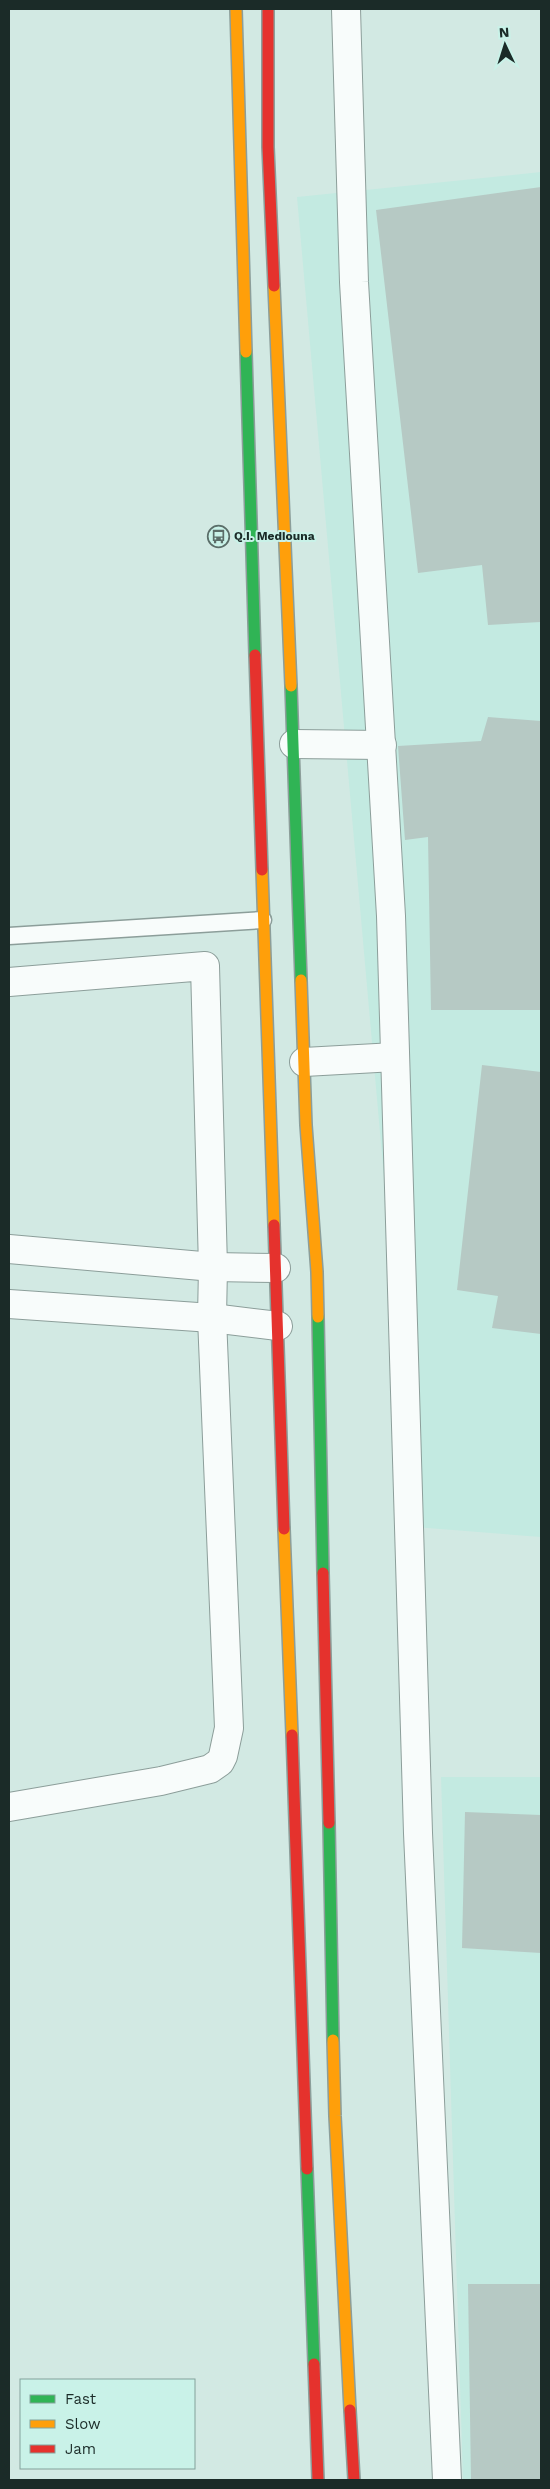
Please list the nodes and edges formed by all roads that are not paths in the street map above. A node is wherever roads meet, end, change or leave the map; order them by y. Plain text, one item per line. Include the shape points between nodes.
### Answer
1 (236, 9) edge
2 (268, 9) edge
3 (346, 9) edge
4 (294, 744) junction
5 (382, 745) junction
6 (263, 920) junction
7 (9, 936) edge
8 (9, 982) edge
9 (395, 1057) junction
10 (304, 1062) junction
11 (9, 1249) edge
12 (213, 1267) junction
13 (276, 1268) junction
14 (9, 1304) edge
15 (212, 1318) junction
16 (278, 1326) junction
17 (9, 1807) edge
18 (318, 2480) edge
19 (354, 2480) edge
20 (447, 2480) edge

1 - 6 highway
2 - 4 highway via 268,147
3 - 5 street via 354,282
4 - 5 street
4 - 10 highway
5 - 9 street
6 - 7 lane
6 - 13 highway
8 - 12 street via 205,966
9 - 10 street
9 - 20 street via 418,1833
10 - 19 highway via 317,1272 336,2116
11 - 12 street
12 - 13 street
12 - 15 street
13 - 16 highway
14 - 15 street
15 - 16 street
15 - 17 street via 229,1728 224,1756 215,1766 197,1774
16 - 18 highway

